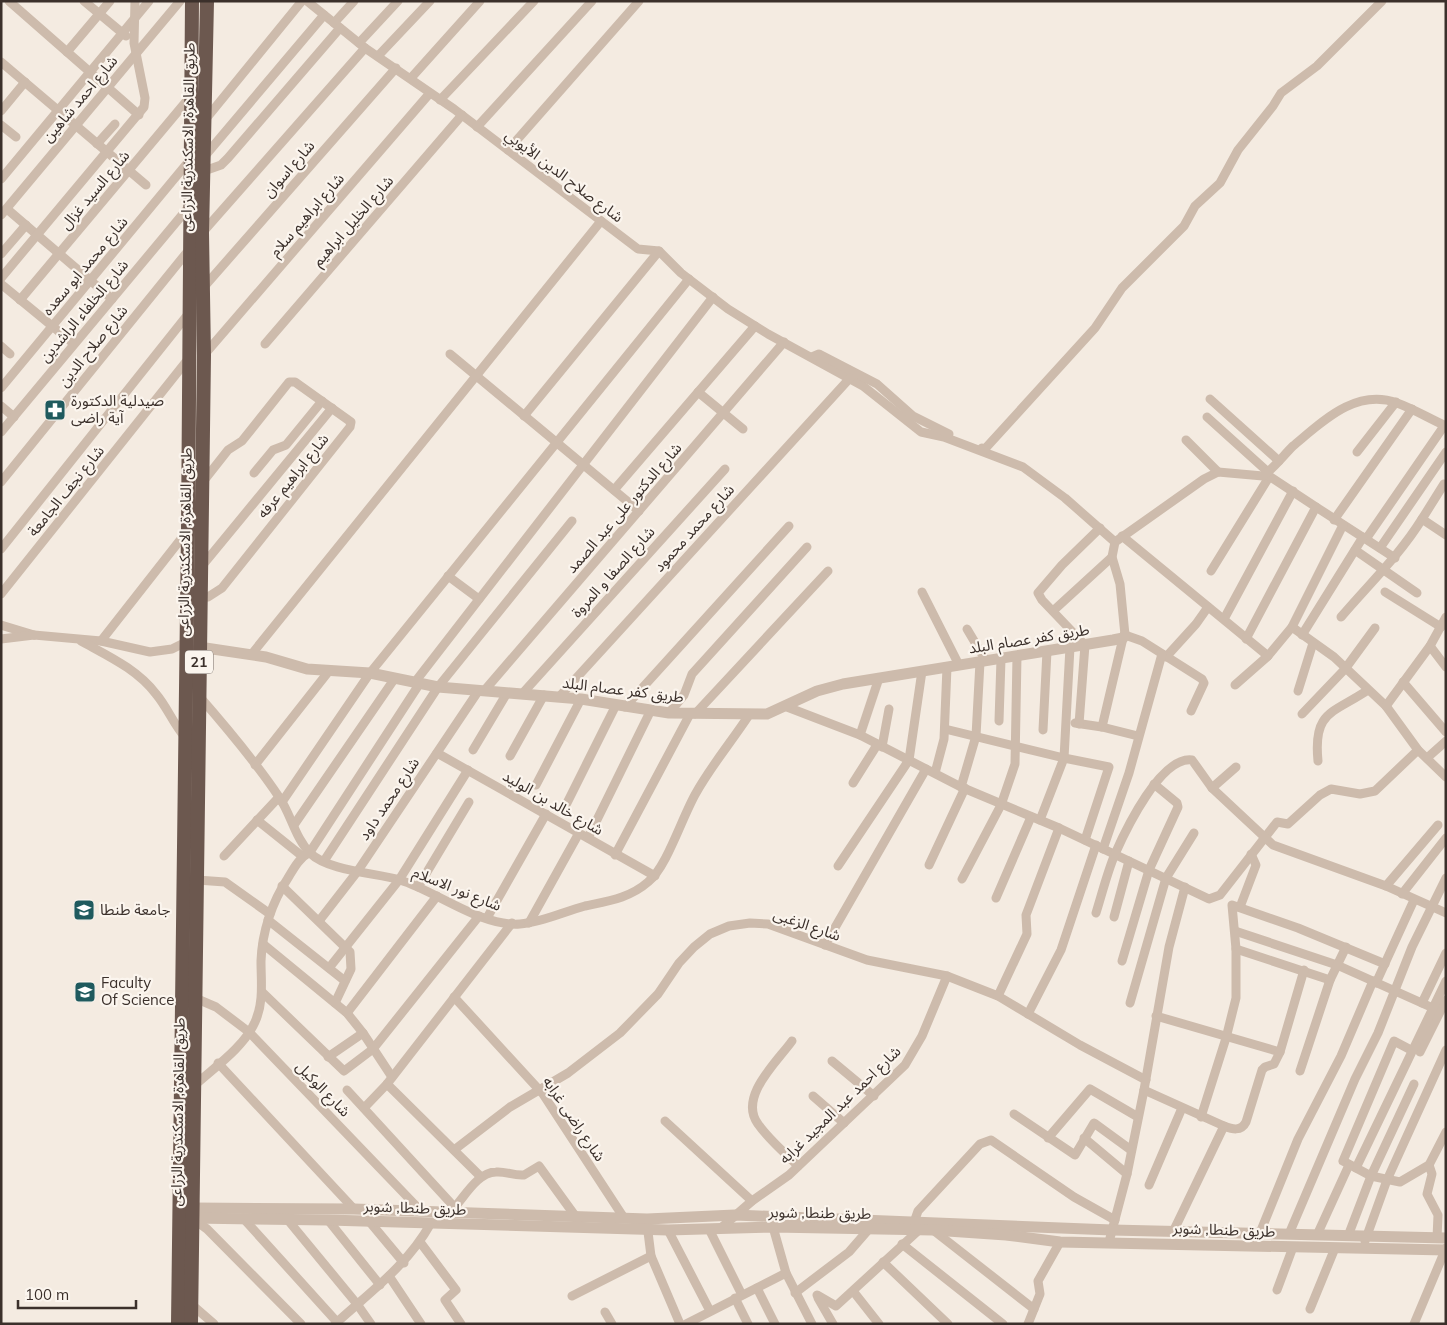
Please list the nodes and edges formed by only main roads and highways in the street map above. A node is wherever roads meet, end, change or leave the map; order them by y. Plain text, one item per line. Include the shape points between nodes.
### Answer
1 (192, 1) edge
2 (207, 1) edge
3 (192, 888) junction
4 (196, 964) junction
5 (181, 965) junction
6 (178, 1324) edge
7 (191, 1324) edge

1 - 3 highway, طريق القاهرة, الاسكندرية الزراعى / 21 via 184,736
2 - 3 highway, طريق القاهرة, الاسكندرية الزراعى / 21 via 200,647
3 - 4 highway, طريق القاهرة, الاسكندرية الزراعى / 21
3 - 5 highway, طريق القاهرة, الاسكندرية الزراعى / 21
4 - 5 highway
4 - 7 highway, طريق القاهرة, الاسكندرية الزراعى / 21
5 - 6 highway, طريق القاهرة, الاسكندرية الزراعى / 21

